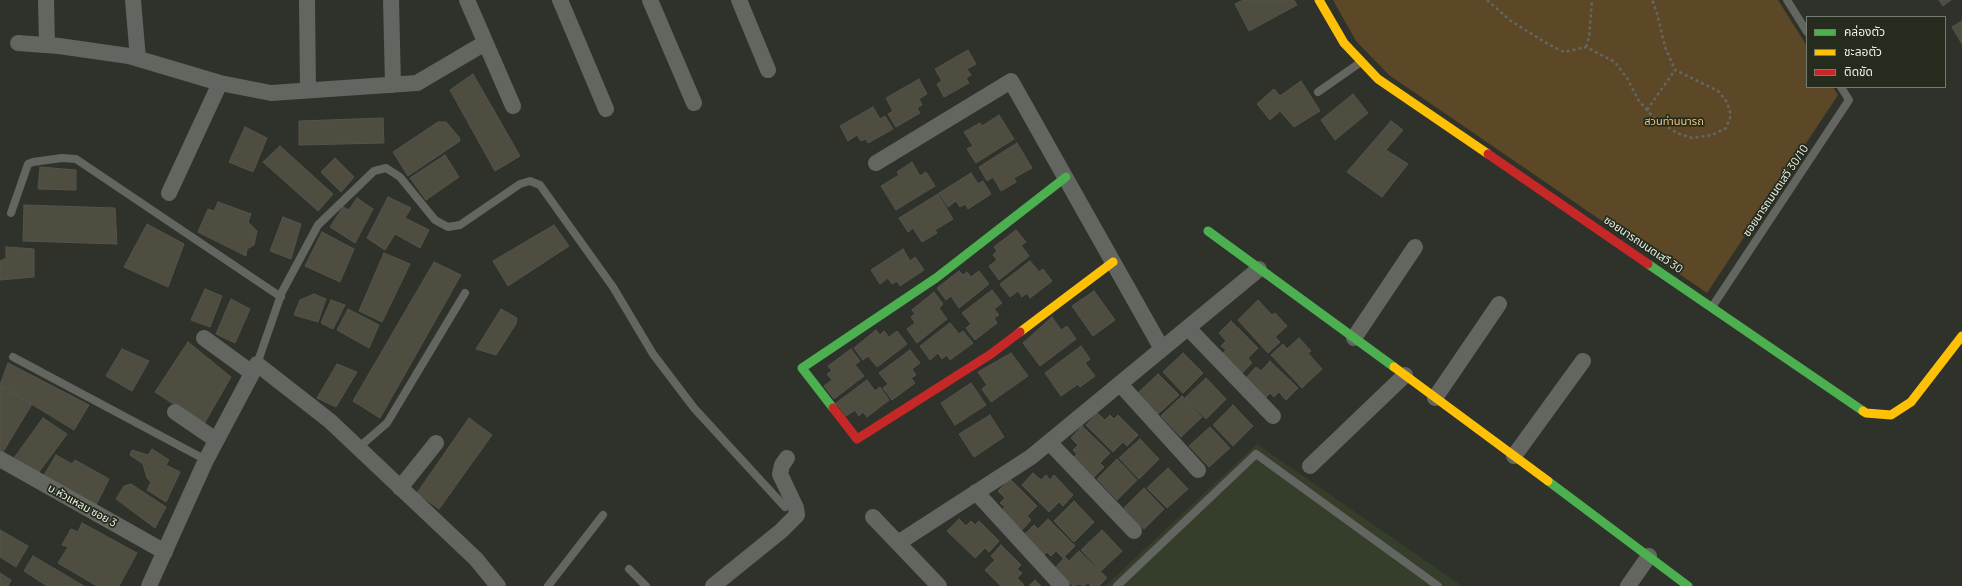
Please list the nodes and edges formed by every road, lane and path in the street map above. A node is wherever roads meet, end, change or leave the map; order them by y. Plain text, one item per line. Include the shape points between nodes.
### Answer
1 (46, 0) edge
2 (133, 0) edge
3 (307, 0) edge
4 (391, 0) edge
5 (467, 0) edge
6 (560, 0) edge
7 (650, 0) edge
8 (739, 0) edge
9 (1319, 0) edge
10 (1487, 0) edge
11 (1592, 0) edge
12 (1652, 0) edge
13 (1787, 0) edge
14 (1806, 30) edge
15 (18, 43) dead end
16 (485, 43) junction
17 (47, 45) junction
18 (1586, 47) junction
19 (138, 59) junction
20 (1362, 61) junction
21 (768, 70) dead end
22 (1675, 70) junction
23 (220, 83) junction
24 (394, 85) junction
25 (1842, 88) edge
26 (308, 90) junction
27 (1318, 92) dead end
28 (694, 103) dead end
29 (513, 106) dead end
30 (606, 109) dead end
31 (1647, 110) junction
32 (876, 163) dead end
33 (1066, 177) junction
34 (169, 193) dead end
35 (11, 213) dead end
36 (1208, 231) dead end
37 (1415, 247) dead end
38 (1113, 262) junction
39 (1259, 269) junction
40 (465, 293) dead end
41 (281, 296) junction
42 (1499, 304) dead end
43 (1712, 307) junction
44 (1188, 328) junction
45 (1962, 336) edge
46 (204, 338) dead end
47 (1354, 338) junction
48 (1162, 349) junction
49 (13, 357) dead end
50 (1583, 361) dead end
51 (254, 369) junction
52 (1405, 375) junction
53 (1120, 384) junction
54 (1435, 398) junction
55 (175, 412) dead end
56 (1273, 416) dead end
57 (216, 440) junction
58 (1049, 442) junction
59 (436, 443) dead end
60 (358, 448) junction
61 (1514, 456) junction
62 (787, 458) dead end
63 (0, 459) edge
64 (206, 460) junction
65 (1310, 466) dead end
66 (1198, 470) dead end
67 (400, 488) junction
68 (976, 492) junction
69 (785, 507) dead end
70 (603, 515) dead end
71 (873, 517) dead end
72 (1134, 531) dead end
73 (898, 543) junction
74 (165, 552) junction
75 (1649, 556) junction
76 (629, 569) dead end
77 (1434, 585) edge
78 (149, 586) edge
79 (498, 586) edge
80 (548, 586) edge
81 (646, 586) edge
82 (713, 586) edge
83 (939, 586) edge
84 (1062, 586) edge
85 (1117, 586) edge
86 (1628, 586) edge
87 (1688, 586) edge

1 - 17 street
2 - 19 street
3 - 26 street
4 - 24 street
5 - 16 street
6 - 30 street
7 - 28 street
8 - 21 street
9 - 20 street, ซอยนารถมนตเสวี 30 via 1344,43
10 - 18 path via 1511,21 1564,52
11 - 18 path
12 - 22 path via 1665,47
13 - 14 lane
15 - 17 street
16 - 24 street via 417,83
16 - 29 street
17 - 19 street
18 - 31 path via 1615,62
19 - 23 street
20 - 27 lane
20 - 43 street, ซอยนารถมนตเสวี 30 via 1378,78
22 - 31 path
22 - 31 path via 1718,91 1727,102 1732,115 1726,128 1712,135 1692,138 1660,123
23 - 26 street via 263,93
23 - 34 street
24 - 26 street
25 - 43 lane, ซอยนารถมนตเสวี 30/10 via 1849,100
32 - 33 street via 1011,80
33 - 38 street
33 - 38 street via 936,278 802,368 857,439 991,354
35 - 41 lane via 28,164 62,158 76,159
36 - 39 street
37 - 47 street
38 - 48 street
39 - 44 street
39 - 47 street
40 - 60 lane via 387,423
41 - 51 lane
41 - 69 lane via 318,225 374,172 386,168 400,177 434,220 448,227 460,225 520,184 530,181 540,185 613,287 653,354 694,408
42 - 54 street
43 - 45 street, ซอยนารถมนตเสวี 30 via 1866,413 1891,415 1911,402
44 - 48 street
44 - 56 street
46 - 51 street
47 - 52 street
48 - 53 street
49 - 64 lane
50 - 61 street
51 - 57 street
51 - 60 street via 330,421
52 - 54 street
52 - 65 street
53 - 58 street
53 - 66 street
54 - 61 street
55 - 57 street
57 - 64 street
58 - 68 street
58 - 72 street
59 - 67 street
60 - 67 street
61 - 75 street
62 - 82 street via 782,464 780,474 797,515
63 - 74 street, บ.หัวแหลม ซอย 3
64 - 74 street
67 - 79 street via 476,560
68 - 73 street
68 - 84 street
70 - 80 lane
71 - 73 street
73 - 83 street
74 - 78 street
75 - 86 street
75 - 87 street
76 - 81 lane
77 - 85 lane via 1256,454

